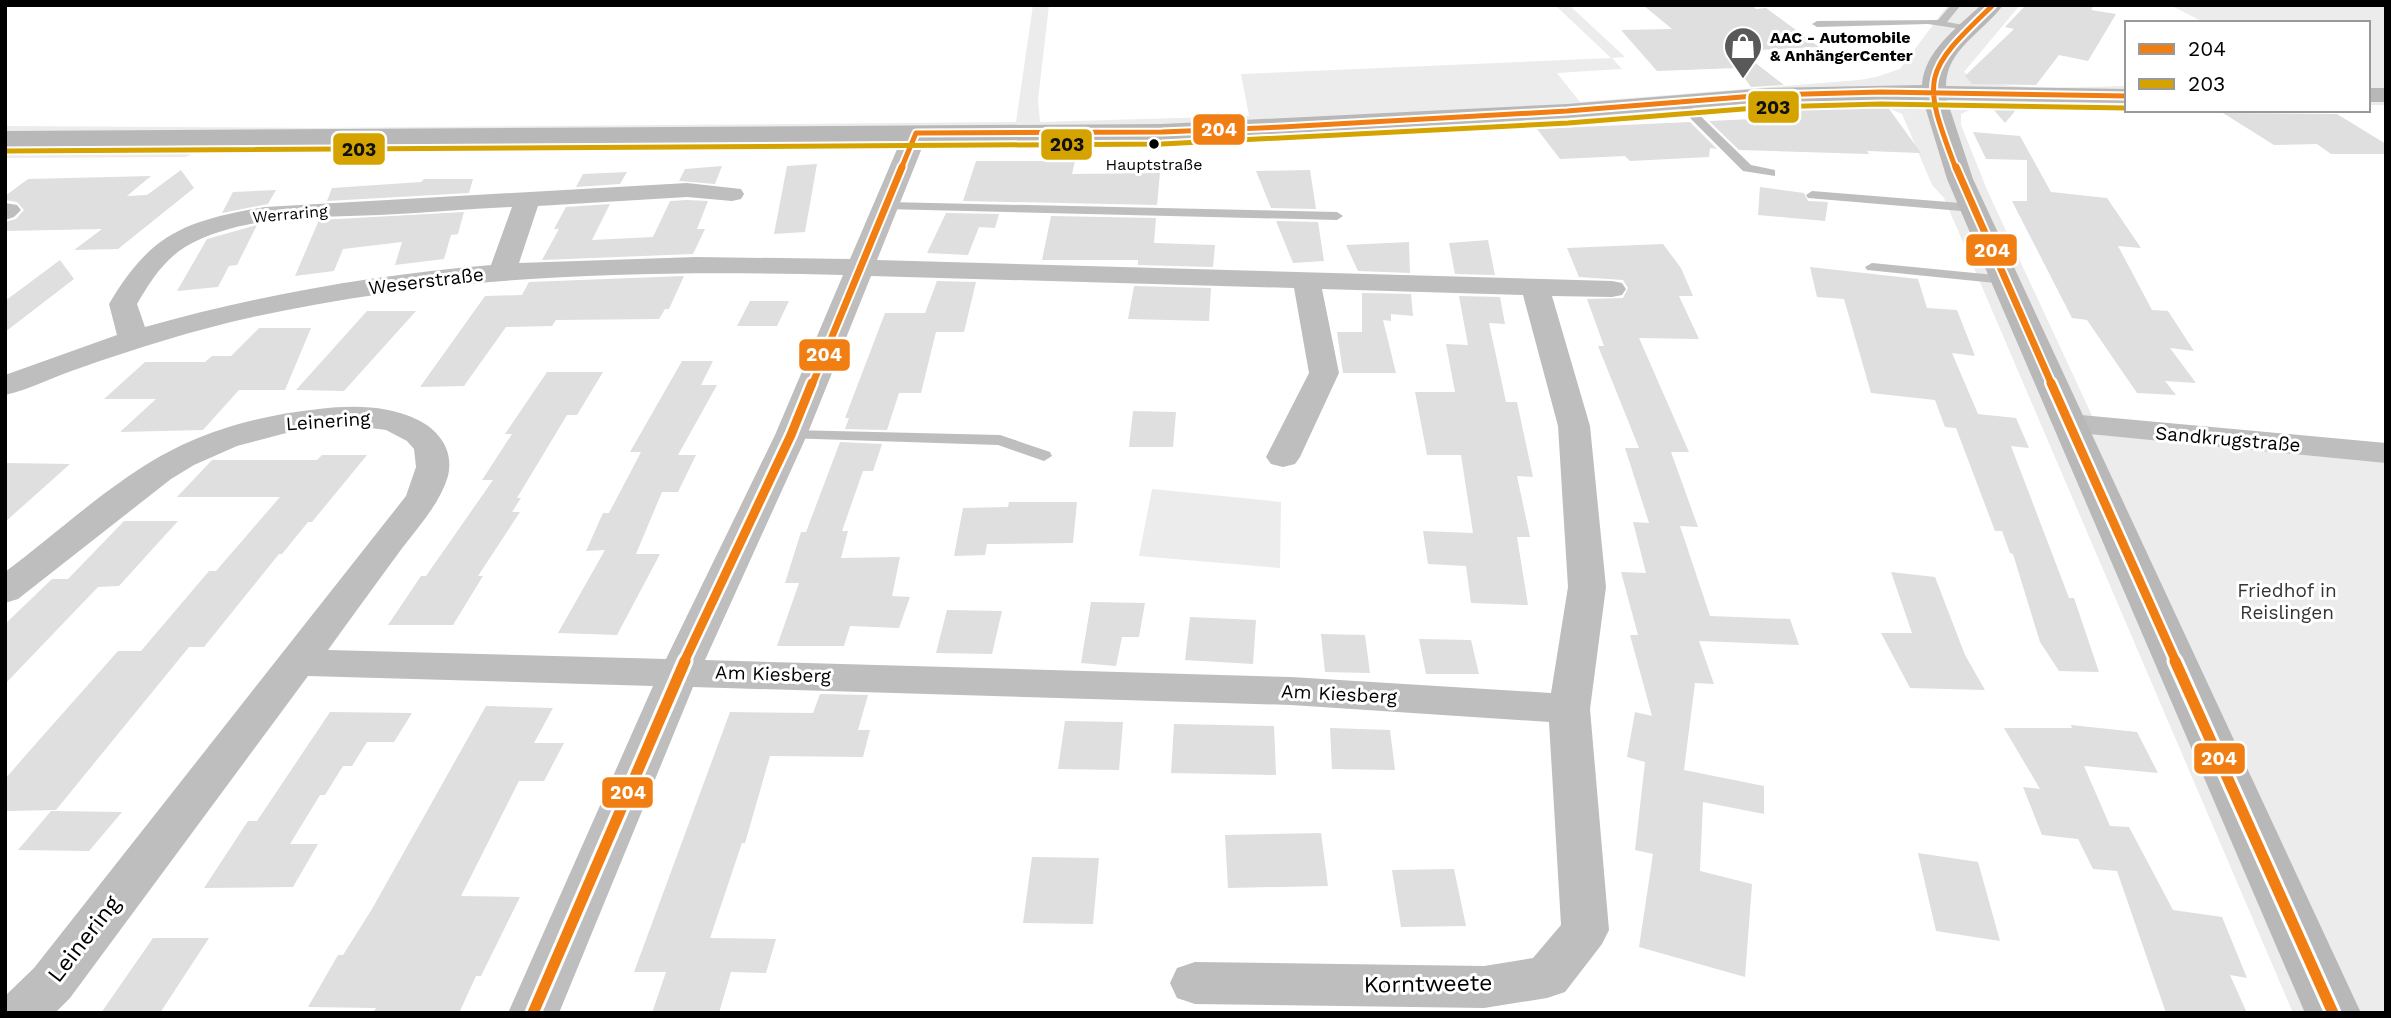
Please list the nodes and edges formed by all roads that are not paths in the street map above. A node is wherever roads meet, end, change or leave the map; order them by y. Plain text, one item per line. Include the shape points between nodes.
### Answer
1 (1991, 8) edge
2 (1957, 21) edge
3 (1817, 24) dead end
4 (1814, 94) junction
5 (1932, 94) junction
6 (2125, 96) edge
7 (1679, 101) junction
8 (916, 133) junction
9 (5, 139) edge
10 (1771, 173) dead end
11 (732, 194) dead end
12 (1812, 195) dead end
13 (528, 198) junction
14 (888, 206) junction
15 (1973, 208) junction
16 (1337, 216) dead end
17 (861, 267) junction
18 (1872, 267) dead end
19 (502, 272) junction
20 (2005, 280) junction
21 (1307, 281) junction
22 (1535, 286) junction
23 (1612, 289) dead end
24 (133, 338) junction
25 (5, 386) edge
26 (2070, 424) junction
27 (791, 435) junction
28 (2386, 453) edge
29 (1044, 456) dead end
30 (1283, 457) dead end
31 (5, 592) edge
32 (295, 662) junction
33 (680, 671) junction
34 (1569, 709) junction
35 (1195, 983) dead end
36 (22, 1013) edge
37 (534, 1013) edge
38 (2333, 1013) edge

1 - 2 main road
2 - 3 lane
2 - 4 main road via 1918,71 1892,84
2 - 5 main road via 1933,76
4 - 5 main road
4 - 7 main road
5 - 6 main road
5 - 15 main road
7 - 8 main road via 1228,130
7 - 10 lane via 1747,168
8 - 9 main road
8 - 14 street
11 - 13 street, Werraring via 687,190
12 - 15 lane
13 - 19 street
13 - 24 street, Werraring via 322,210 219,224 167,247 140,273 123,304
14 - 16 lane
14 - 17 street
15 - 20 main road
17 - 19 street, Weserstraße via 600,267
17 - 21 street
17 - 27 street
18 - 20 lane
19 - 24 street, Weserstraße via 319,295
20 - 26 main road
21 - 22 street
21 - 30 street via 1324,373
22 - 23 street
22 - 34 street via 1574,426 1586,574
24 - 25 street, Weserstraße
26 - 28 street, Sandkrugstraße
26 - 38 main road
27 - 29 lane via 1000,440
27 - 33 street
31 - 32 street, Leinering via 146,481 192,452 268,427 315,419 379,418 403,425 424,436 432,453 434,471 422,498
32 - 33 street
32 - 36 street, Leinering via 52,983
33 - 34 street, Am Kiesberg via 1291,691
33 - 37 street
34 - 35 street, Korntweete via 1585,930 1547,977 1484,987

